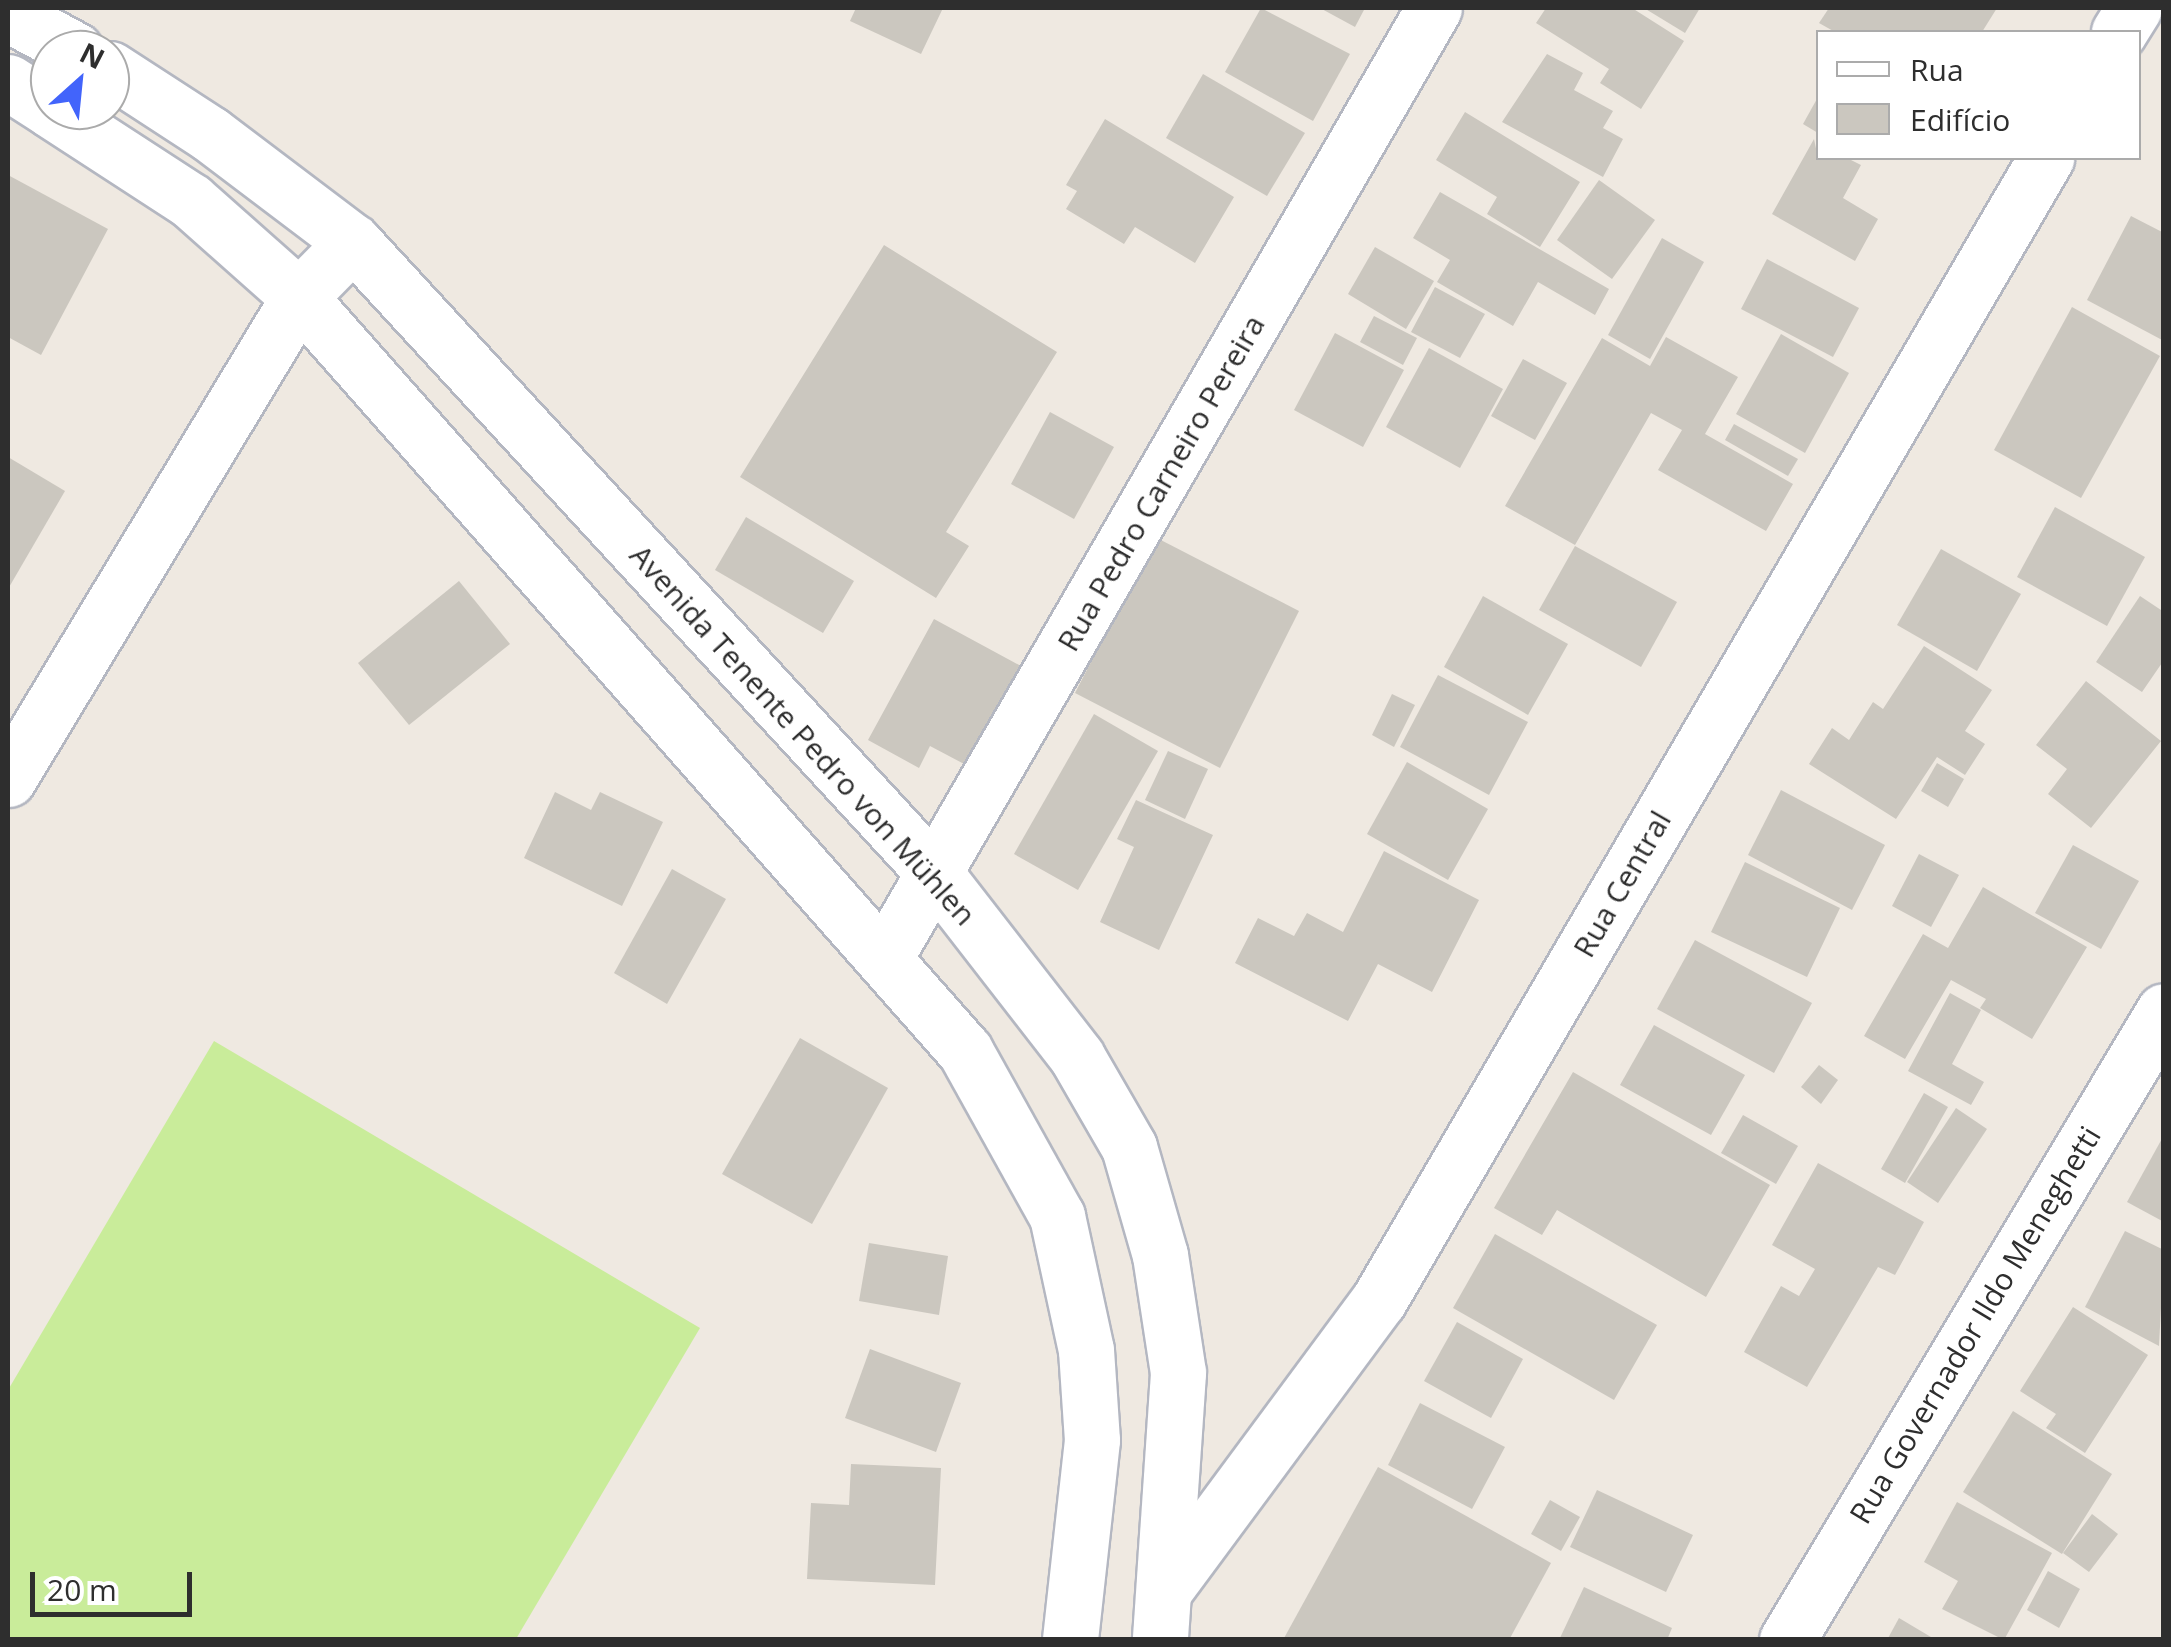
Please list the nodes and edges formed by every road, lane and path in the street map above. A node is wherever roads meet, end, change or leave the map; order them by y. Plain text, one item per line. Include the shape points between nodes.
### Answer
1 (1434, 8) edge
2 (2134, 8) edge
3 (8, 14) edge
4 (38, 30) edge
5 (2120, 30) edge
6 (8, 82) edge
7 (130, 82) edge
8 (30, 96) edge
9 (82, 130) edge
10 (2045, 160) edge
11 (353, 242) junction
12 (298, 297) junction
13 (8, 780) edge
14 (936, 875) junction
15 (885, 957) junction
16 (2164, 1012) edge
17 (1162, 1614) edge
18 (1070, 1640) edge
19 (1787, 1640) edge

1 - 14 street, Rua Pedro Carneiro Pereira
2 - 5 street
3 - 4 street
6 - 8 street
7 - 11 street, Avenida Tenente Pedro von Mühlen
9 - 12 street via 190,201
10 - 17 street, Rua Central via 1379,1300
11 - 12 street
11 - 14 street, Avenida Tenente Pedro von Mühlen
12 - 13 street
12 - 15 street
14 - 15 street, Rua Pedro Carneiro Pereira
14 - 17 street, Avenida Tenente Pedro von Mühlen via 1077,1058 1129,1147 1160,1255 1178,1373
15 - 18 street via 966,1051 1057,1216 1086,1350 1092,1440
16 - 19 street, Rua Governador Ildo Meneghetti

